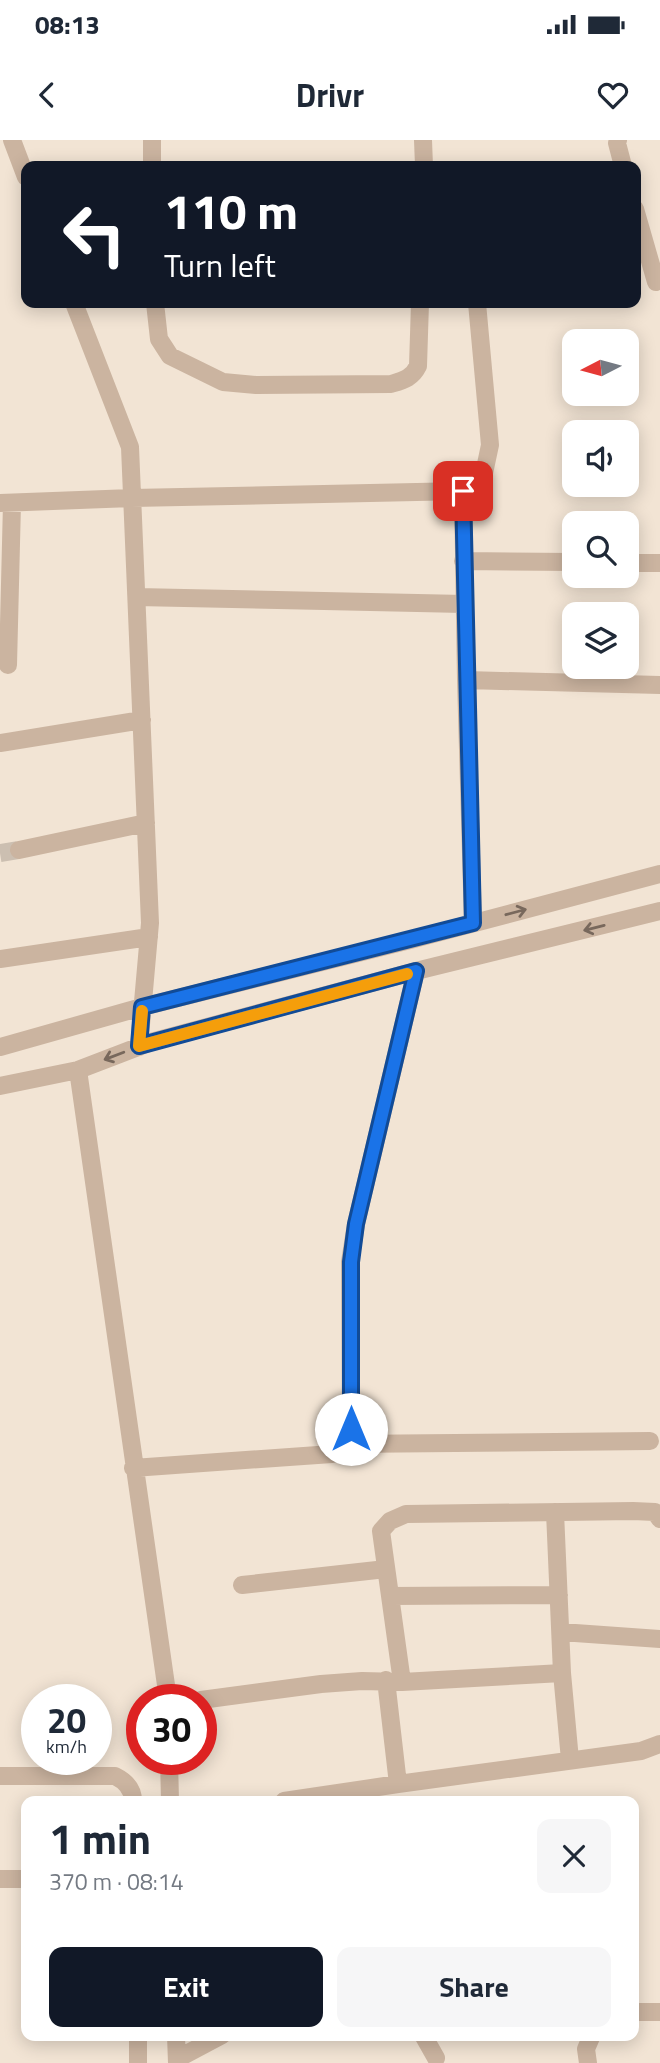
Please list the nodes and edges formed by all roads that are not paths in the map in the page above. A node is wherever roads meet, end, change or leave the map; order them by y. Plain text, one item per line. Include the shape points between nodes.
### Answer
1 (12, 140) edge
2 (152, 140) edge
3 (423, 140) edge
4 (618, 140) edge
5 (152, 161) edge
6 (424, 161) edge
7 (622, 161) edge
8 (21, 164) edge
9 (641, 230) edge
10 (656, 282) dead end
11 (76, 308) edge
12 (156, 308) edge
13 (420, 308) edge
14 (477, 308) edge
15 (463, 491) junction
16 (132, 498) junction
17 (6, 503) edge
18 (463, 561) junction
19 (562, 562) edge
20 (639, 563) edge
21 (660, 563) edge
22 (136, 597) junction
23 (464, 604) junction
24 (8, 665) dead end
25 (466, 681) junction
26 (660, 685) edge
27 (142, 720) junction
28 (0, 743) edge
29 (146, 823) junction
30 (19, 849) tunnel mouth
31 (660, 874) edge
32 (660, 911) edge
33 (473, 923) junction
34 (149, 937) junction
35 (0, 959) edge
36 (416, 971) junction
37 (142, 1007) junction
38 (139, 1046) junction
39 (0, 1047) edge
40 (78, 1070) junction
41 (0, 1086) edge
42 (650, 1441) dead end
43 (345, 1444) junction
44 (133, 1468) junction
45 (555, 1512) junction
46 (660, 1520) edge
47 (386, 1569) junction
48 (242, 1585) dead end
49 (559, 1595) junction
50 (390, 1596) junction
51 (561, 1632) junction
52 (660, 1639) edge
53 (562, 1673) junction
54 (394, 1681) junction
55 (166, 1684) edge
56 (217, 1698) edge
57 (660, 1744) edge
58 (570, 1760) junction
59 (169, 1775) edge
60 (0, 1776) edge
61 (398, 1784) junction
62 (133, 1796) edge
63 (170, 1796) edge
64 (318, 1796) edge
65 (0, 1879) edge
66 (21, 1879) edge
67 (639, 2012) edge
68 (660, 2012) edge
69 (138, 2041) edge
70 (176, 2041) edge
71 (212, 2041) edge
72 (426, 2041) edge
73 (589, 2041) edge
74 (436, 2058) dead end
75 (177, 2061) edge
76 (138, 2063) edge
77 (588, 2063) edge

1 - 8 street
2 - 5 street
3 - 6 street
4 - 7 street
9 - 10 street
11 - 16 street via 130,447
12 - 13 street via 159,339 170,356 223,382 256,385 406,380 418,366
14 - 15 street via 490,445 483,478
15 - 16 street
15 - 18 street
16 - 17 street
16 - 22 street
17 - 24 street
18 - 19 street
18 - 23 street
20 - 21 street
22 - 23 street
22 - 27 street
23 - 25 street
25 - 26 street
25 - 33 street
27 - 28 street
27 - 29 street
29 - 30 street
29 - 34 street
33 -> 31 street
32 -> 36 street
33 - 37 street
34 - 35 street
34 - 37 street
36 - 38 street
36 - 43 street via 356,1224 351,1262 351,1429
37 - 38 street
37 - 39 street
38 -> 40 street
40 - 41 street
40 - 44 street
42 - 43 street
43 - 44 street via 332,1454
44 - 55 street
45 - 46 street via 655,1512
45 - 47 street via 406,1514 381,1531
45 - 49 street
47 - 48 street
47 - 50 street
49 - 50 street
49 - 51 street
50 - 54 street
51 - 52 street
51 - 53 street
53 - 54 street
53 - 58 street
54 - 56 street via 321,1684
54 - 61 street
57 - 58 street
58 - 61 street
59 - 63 street
60 - 62 street via 115,1776 126,1782
61 - 64 street
65 - 66 street
67 - 68 street
69 - 76 street
70 - 75 street
71 - 75 street
72 - 74 street
73 - 77 street

